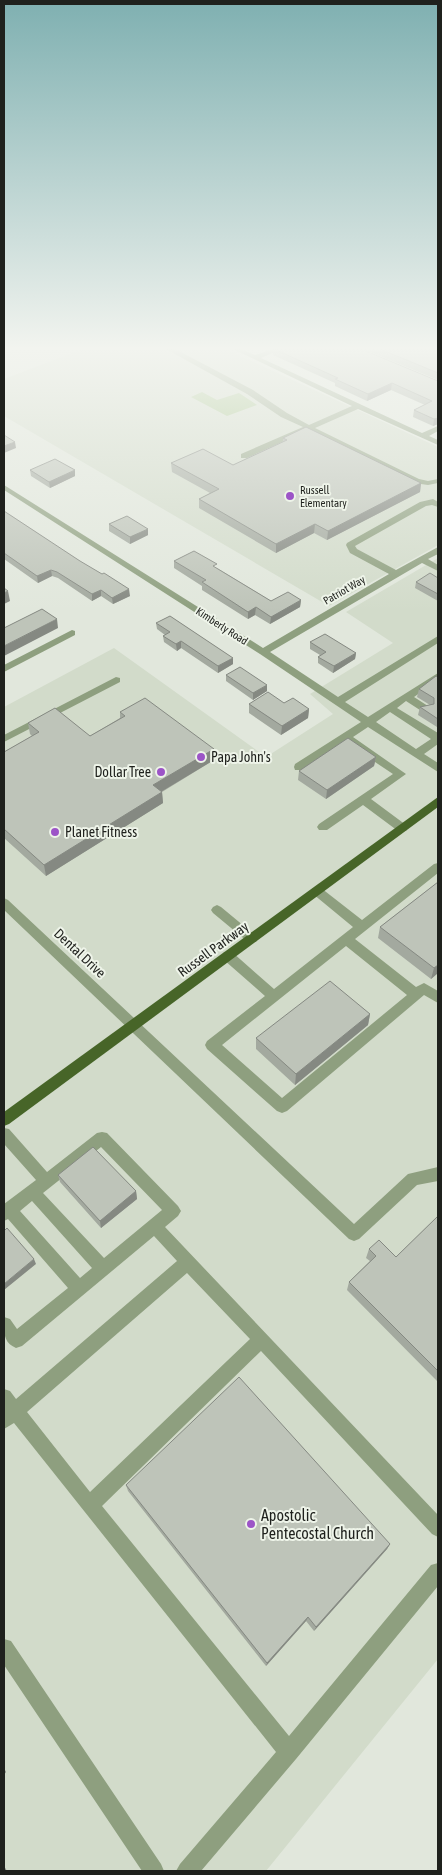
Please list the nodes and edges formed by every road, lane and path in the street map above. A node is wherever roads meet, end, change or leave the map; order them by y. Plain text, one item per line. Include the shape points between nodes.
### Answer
1 (290, 436) edge
2 (327, 436) edge
3 (423, 436) edge
4 (438, 443) edge
5 (244, 456) dead end
6 (438, 481) edge
7 (4, 487) edge
8 (438, 505) edge
9 (438, 550) edge
10 (421, 559) junction
11 (438, 568) edge
12 (396, 574) junction
13 (72, 633) dead end
14 (438, 639) edge
15 (263, 652) junction
16 (4, 669) edge
17 (437, 679) edge
18 (116, 680) dead end
19 (404, 699) junction
20 (338, 702) junction
21 (390, 708) junction
22 (425, 711) edge
23 (368, 722) junction
24 (346, 737) junction
25 (438, 738) edge
26 (4, 739) edge
27 (416, 754) junction
28 (299, 767) dead end
29 (438, 768) edge
30 (363, 799) junction
31 (438, 801) edge
32 (322, 827) dead end
33 (402, 828) junction
34 (438, 867) edge
35 (317, 890) junction
36 (4, 902) edge
37 (217, 910) dead end
38 (362, 927) junction
39 (252, 939) junction
40 (346, 939) junction
41 (228, 956) junction
42 (416, 995) junction
43 (274, 996) junction
44 (438, 998) edge
45 (135, 1025) junction
46 (4, 1120) edge
47 (4, 1134) edge
48 (438, 1174) edge
49 (46, 1181) junction
50 (32, 1191) junction
51 (7, 1211) edge
52 (154, 1226) junction
53 (188, 1262) junction
54 (103, 1268) junction
55 (78, 1289) junction
56 (4, 1325) edge
57 (261, 1340) junction
58 (4, 1397) edge
59 (9, 1416) edge
60 (90, 1505) junction
61 (438, 1528) edge
62 (438, 1572) edge
63 (4, 1648) edge
64 (289, 1752) junction
65 (154, 1871) edge
66 (187, 1871) edge

1 - 5 street
2 - 6 street via 417,481
3 - 4 street
7 - 15 street, Kimberly Road
8 - 12 street via 433,502 423,504 350,545 353,551
9 - 10 street, Patriot Way
10 - 11 street
10 - 12 street, Patriot Way
12 - 15 street, Patriot Way
13 - 16 street
14 - 20 street
15 - 20 street, Kimberly Road
17 - 19 street
18 - 26 street
19 - 21 street
19 - 22 street
20 - 23 street, Kimberly Road
21 - 23 street
21 - 25 street
23 - 24 street
23 - 27 street, Kimberly Road
24 - 28 street
24 - 30 street via 401,774
25 - 27 street
27 - 29 street, Kimberly Road
30 - 32 street
30 - 33 street
31 - 33 main road, Russell Parkway
33 - 35 main road, Russell Parkway
34 - 38 street
35 - 38 street
35 - 39 main road, Russell Parkway
36 - 45 street, Dental Drive
37 - 39 street
38 - 40 street
39 - 41 main road, Russell Parkway
40 - 42 street
40 - 43 street
41 - 43 street
41 - 45 main road, Russell Parkway
42 - 43 street via 282,1107 212,1045
42 - 44 street via 424,988
45 - 46 main road, Russell Parkway
45 - 48 street, Dental Drive via 354,1234 413,1179
47 - 49 street
49 - 50 street
49 - 52 street via 102,1138 173,1211
50 - 51 street
50 - 54 street
51 - 55 street
52 - 53 street
52 - 54 street
53 - 57 street
53 - 59 street
54 - 55 street
55 - 56 street via 16,1340
57 - 60 street
57 - 61 street
58 - 59 street
59 - 60 street
60 - 64 street
62 - 64 street
63 - 65 street
64 - 66 street

